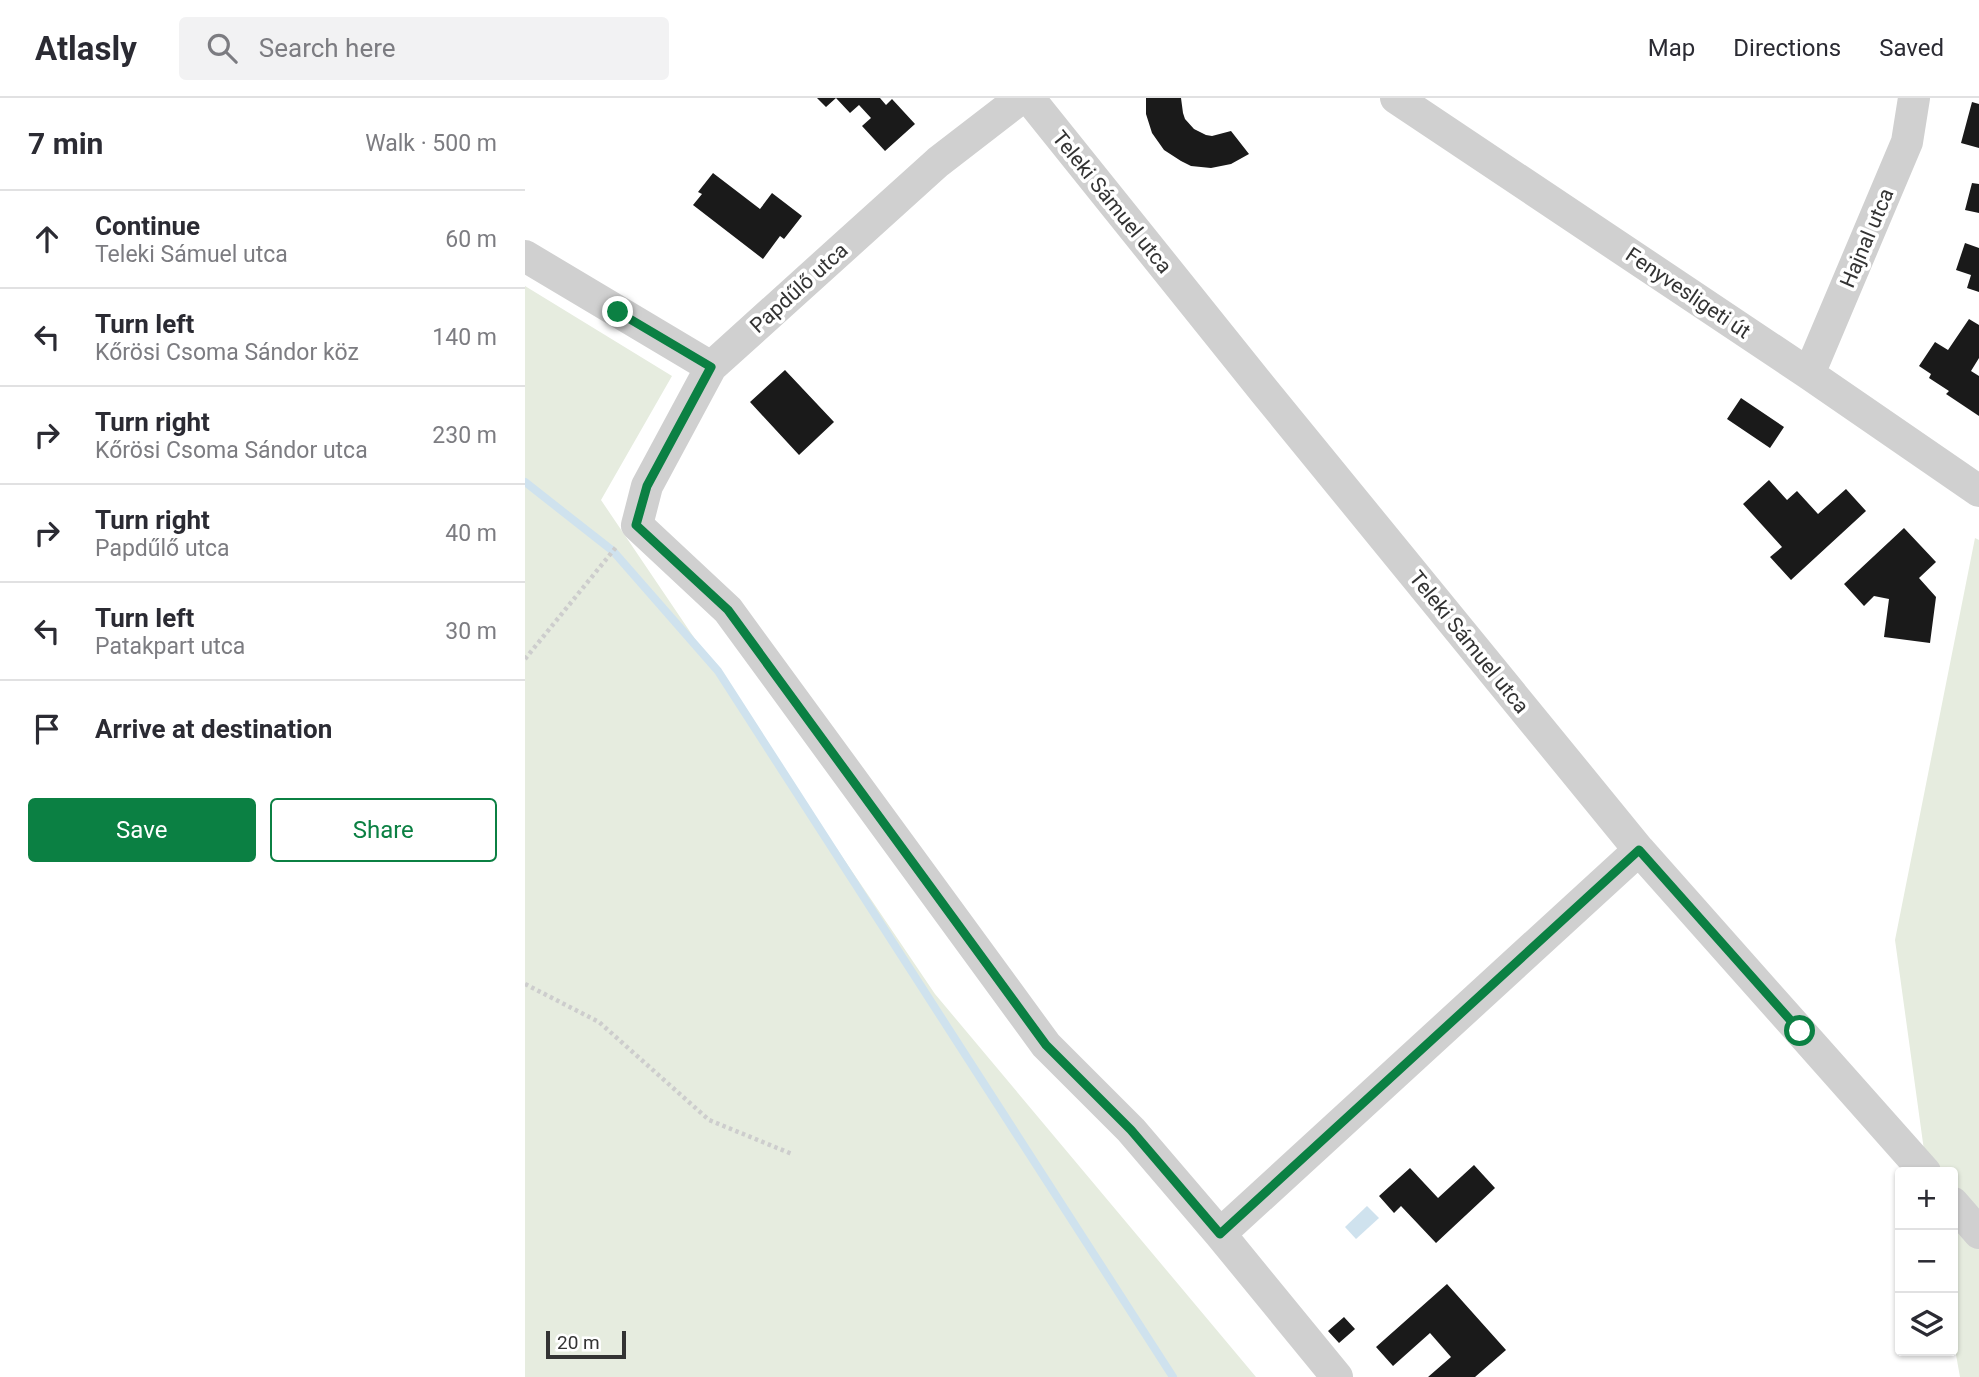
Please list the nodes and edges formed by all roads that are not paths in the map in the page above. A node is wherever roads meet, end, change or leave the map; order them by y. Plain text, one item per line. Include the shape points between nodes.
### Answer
1 (1914, 98) edge
2 (1014, 100) edge
3 (1405, 101) edge
4 (525, 256) edge
5 (711, 367) junction
6 (1809, 374) junction
7 (1979, 491) edge
8 (1639, 850) junction
9 (1921, 1167) edge
10 (1958, 1209) edge
11 (1979, 1233) edge
12 (1220, 1234) junction
13 (1337, 1377) edge

1 - 6 street, Hajnal utca via 1907,142
2 - 5 street, Papdűlő utca via 938,162
2 - 8 street, Teleki Sámuel utca via 1265,392
3 - 6 street, Fenyvesligeti út
4 - 5 street
5 - 12 street, Papdűlő utca via 647,486 636,525 728,610 1046,1045 1131,1130
6 - 7 street, Fenyvesligeti út
8 - 9 street, Teleki Sámuel utca
8 - 12 street
10 - 11 street
12 - 13 street

